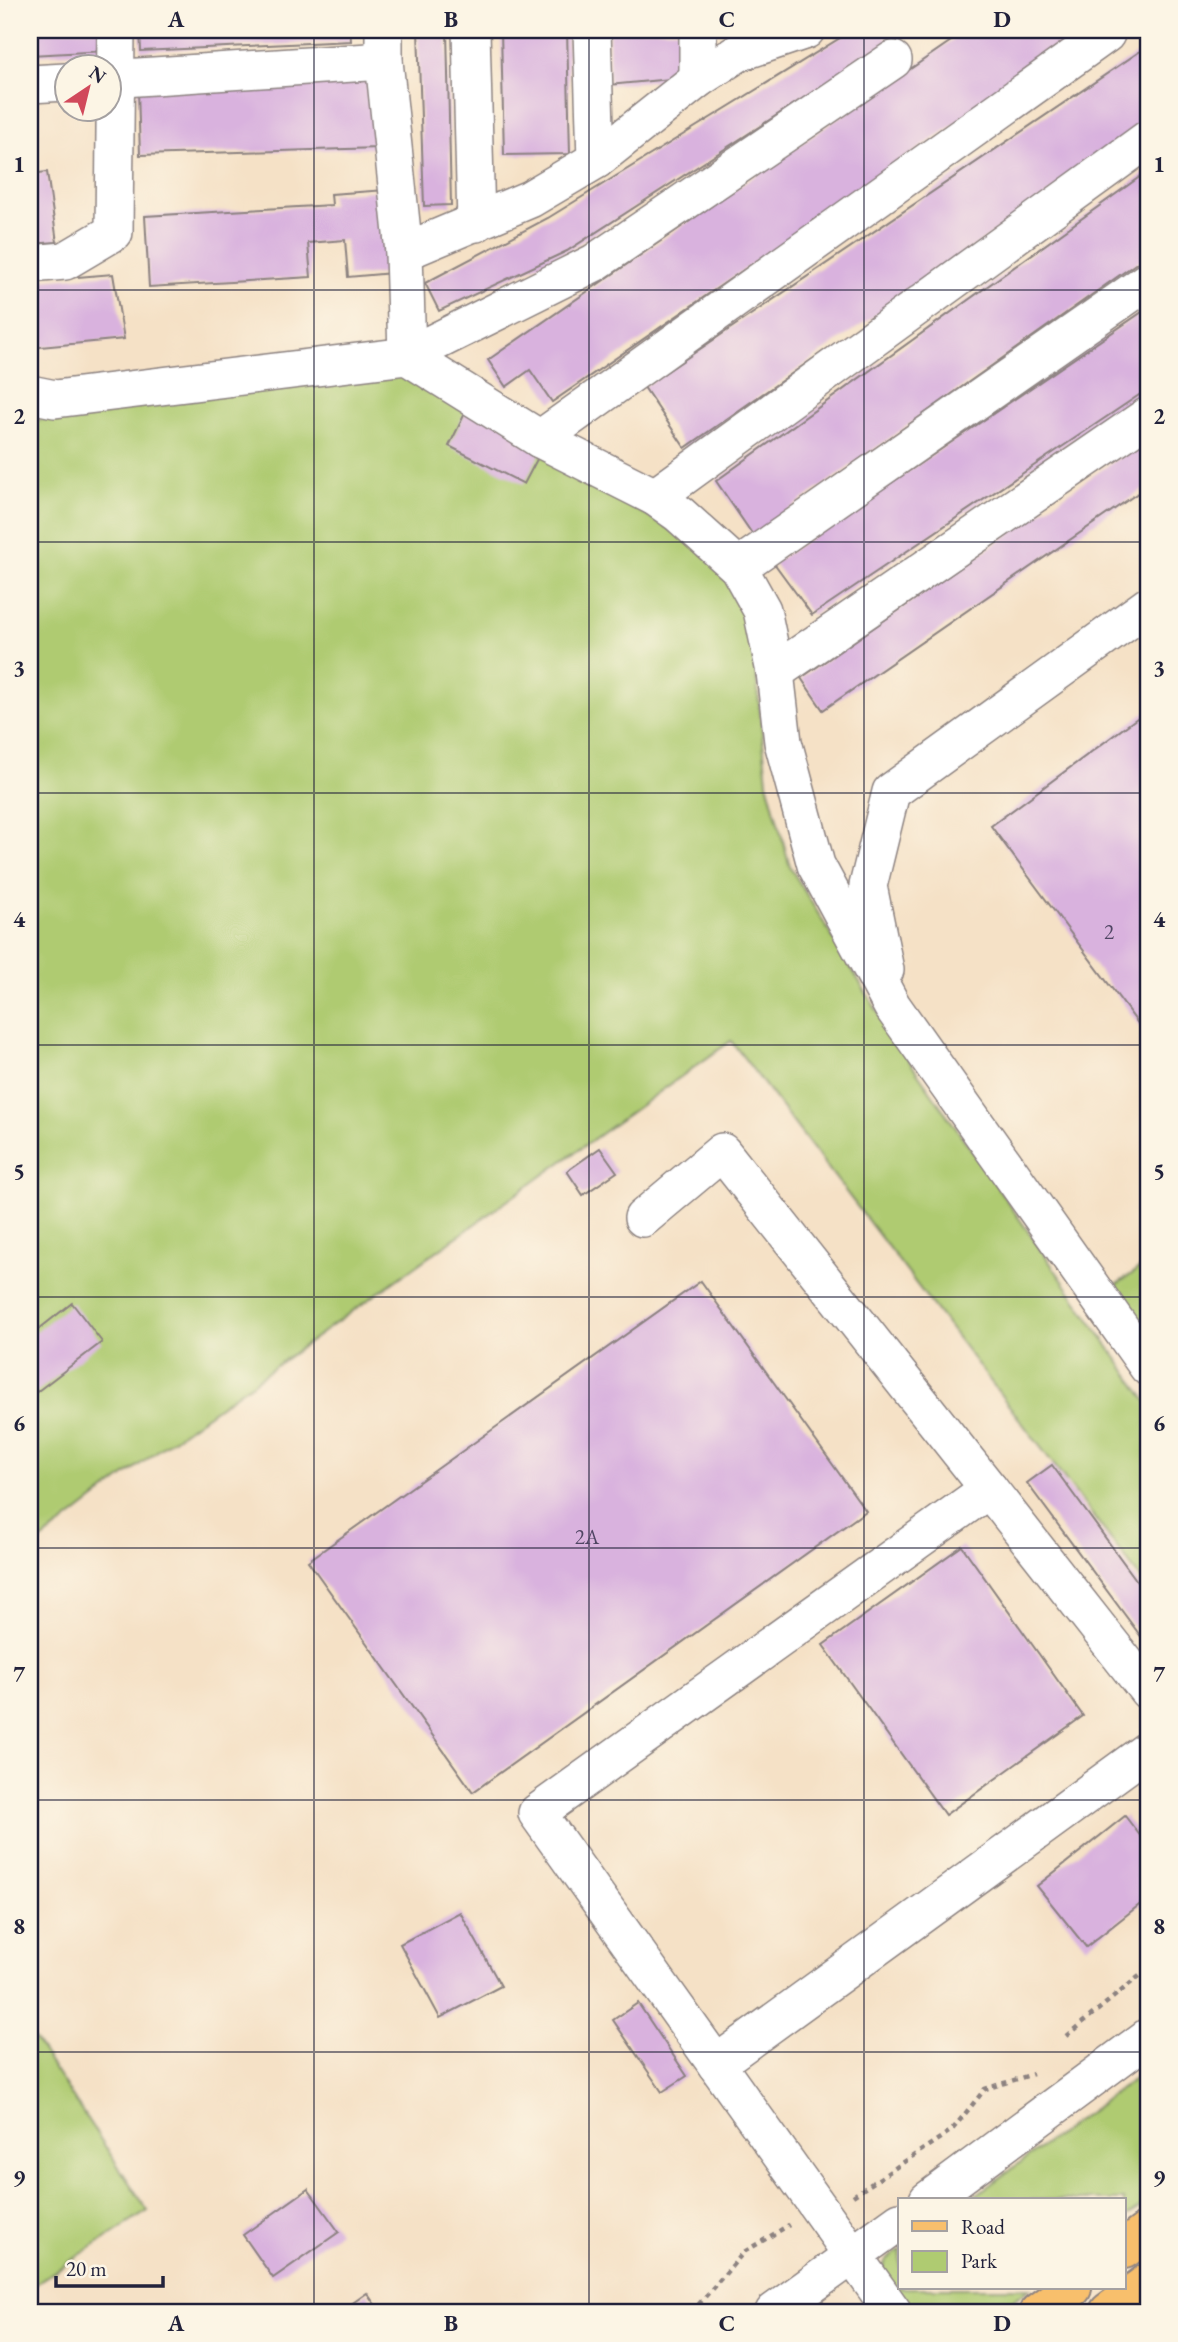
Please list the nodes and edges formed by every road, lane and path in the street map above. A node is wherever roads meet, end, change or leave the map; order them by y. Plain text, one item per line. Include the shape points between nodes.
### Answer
1 (116, 30) edge
2 (471, 30) edge
3 (592, 30) edge
4 (698, 30) edge
5 (805, 30) edge
6 (1106, 34) dead end
7 (384, 45) edge
8 (115, 52) edge
9 (893, 61) dead end
10 (122, 78) edge
11 (698, 79) junction
12 (52, 83) edge
13 (30, 84) edge
14 (113, 122) edge
15 (1148, 139) edge
16 (596, 160) junction
17 (476, 223) junction
18 (404, 251) junction
19 (30, 264) edge
20 (1148, 281) edge
21 (407, 356) junction
22 (33, 397) edge
23 (1148, 416) edge
24 (540, 439) junction
25 (656, 497) junction
26 (738, 567) junction
27 (1148, 606) edge
28 (775, 672) junction
29 (892, 1006) junction
30 (643, 1218) dead end
31 (1148, 1367) edge
32 (989, 1489) junction
33 (1148, 1691) edge
34 (1148, 1750) edge
35 (1148, 1969) edge
36 (1066, 2036) dead end
37 (1148, 2037) edge
38 (716, 2064) junction
39 (1044, 2071) dead end
40 (931, 2198) edge
41 (824, 2216) junction
42 (898, 2222) edge
43 (1148, 2231) edge
44 (1126, 2248) edge
45 (853, 2256) junction
46 (1148, 2283) edge
47 (1069, 2290) edge
48 (692, 2312) edge
49 (774, 2312) edge
50 (893, 2312) edge
51 (1038, 2312) edge
52 (1110, 2312) edge

1 - 8 street
2 - 17 street
3 - 16 street
4 - 11 street
5 - 11 street via 738,53
6 - 24 street
7 - 10 street
7 - 18 street
9 - 21 street via 594,263
11 - 16 street
12 - 13 street
14 - 19 street via 114,232 65,261
15 - 25 street
16 - 17 street via 530,199
17 - 18 street
18 - 21 street
20 - 26 street
21 - 22 street via 55,399
21 - 24 street
23 - 28 street
24 - 25 street
25 - 26 street
26 - 28 street via 762,610
27 - 29 street via 891,792 868,886
28 - 29 street via 783,742 816,865
29 - 31 street
30 - 32 street via 722,1152
32 - 33 street
32 - 38 street via 537,1813
34 - 38 street
35 - 36 path
37 - 40 street
38 - 41 street
39 - 41 path via 985,2089 952,2130
41 - 45 street
41 - 48 path via 784,2226 744,2252
42 - 45 street
43 - 44 main road
45 - 49 street
45 - 50 street
46 - 52 main road
47 - 51 main road

